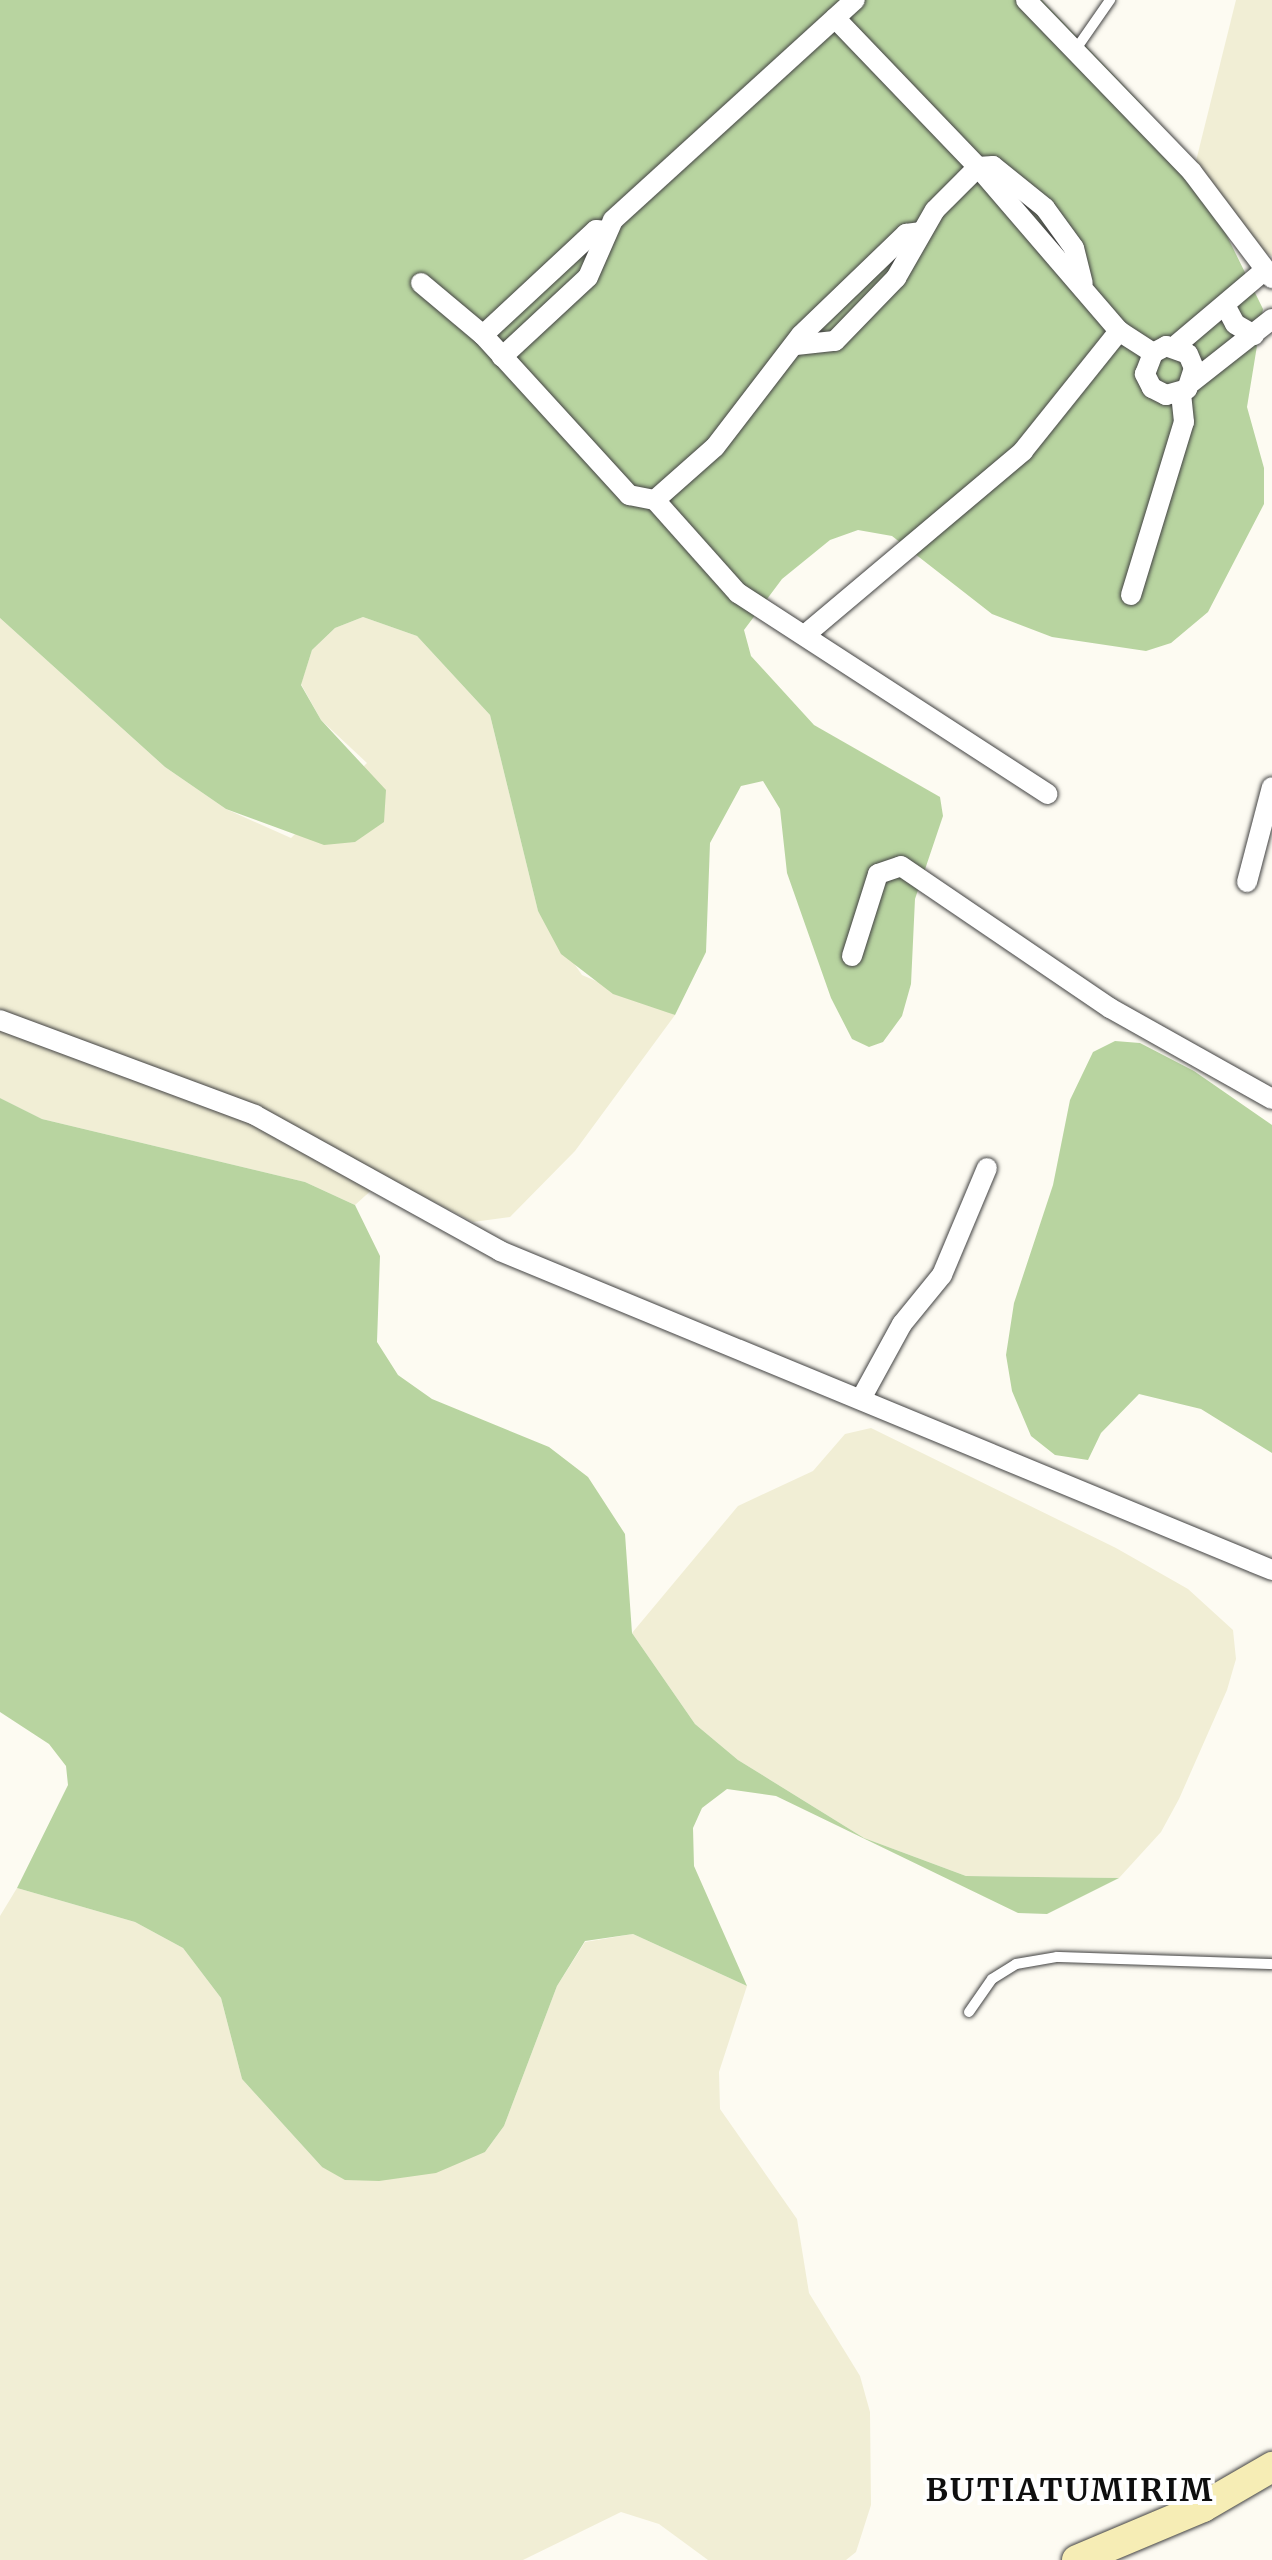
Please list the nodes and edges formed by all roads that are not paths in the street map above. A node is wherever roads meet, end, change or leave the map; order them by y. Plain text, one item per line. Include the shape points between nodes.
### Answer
1 (855, 0) edge
2 (1026, 0) edge
3 (1110, 0) edge
4 (835, 18) junction
5 (1076, 49) junction
6 (978, 167) junction
7 (606, 231) junction
8 (920, 232) junction
9 (1269, 274) edge
10 (421, 283) dead end
11 (1225, 305) junction
12 (1272, 319) edge
13 (1119, 331) junction
14 (483, 335) junction
15 (1254, 335) junction
16 (796, 345) junction
17 (1174, 347) junction
18 (1153, 353) junction
19 (502, 357) junction
20 (1186, 388) junction
21 (655, 500) junction
22 (1131, 595) dead end
23 (806, 634) junction
24 (1272, 787) edge
25 (1047, 794) dead end
26 (1247, 882) dead end
27 (852, 956) dead end
28 (0, 1020) edge
29 (1272, 1099) edge
30 (987, 1168) dead end
31 (862, 1397) junction
32 (1272, 1570) edge
33 (1272, 1964) edge
34 (969, 2012) dead end
35 (1272, 2467) edge
36 (1077, 2560) edge

1 - 4 street
2 - 5 street
3 - 5 lane
4 - 6 street
4 - 7 street
5 - 9 street via 1192,172
6 - 8 street
6 - 13 street via 993,166 1045,208 1074,248 1083,283
7 - 14 street via 596,230
7 - 19 street via 588,277
8 - 16 street via 906,234
8 - 16 street via 896,278 835,341
9 - 11 street
10 - 14 street
11 - 15 street via 1235,324
11 - 17 street
12 - 15 street
13 - 18 street
13 - 23 street via 1023,451
14 - 19 street
15 - 20 street
16 - 21 street via 715,447
17 - 18 street
17 - 20 street via 1192,360
18 - 20 street via 1148,382 1166,395
19 - 21 street via 629,495
20 - 22 street via 1184,422
21 - 23 street via 738,593
23 - 25 street
24 - 26 street
27 - 29 street via 878,874 901,866 1110,1008
28 - 31 street via 255,1115 500,1251
30 - 31 street via 942,1275 902,1324
31 - 32 street
33 - 34 lane via 1057,1957 1016,1964 992,1979
35 - 36 street via 1203,2507

